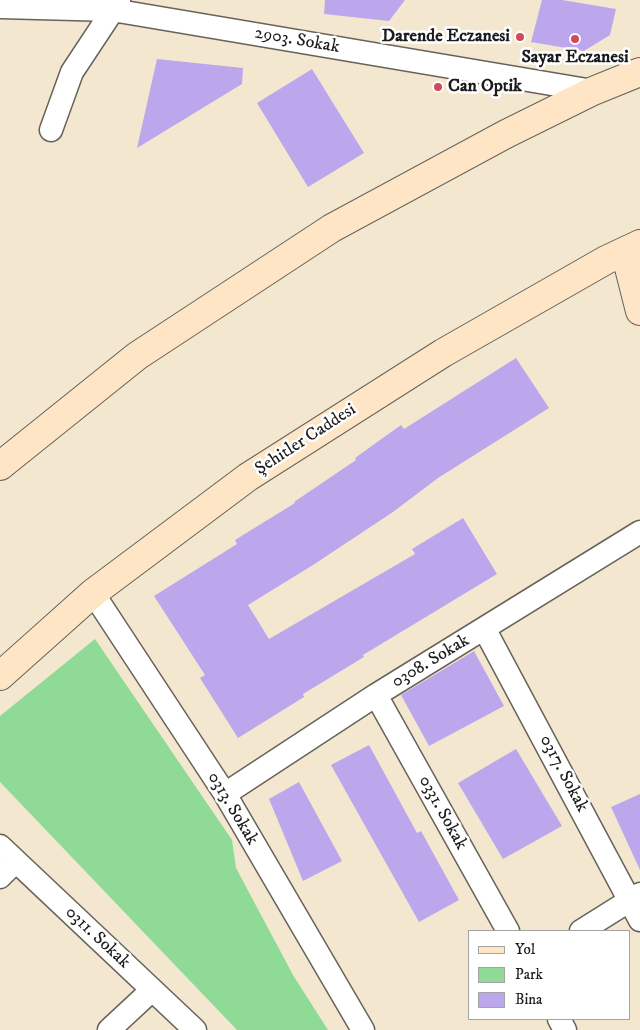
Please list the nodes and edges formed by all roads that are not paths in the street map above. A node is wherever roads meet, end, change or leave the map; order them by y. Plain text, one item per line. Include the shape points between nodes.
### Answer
1 (116, 5) edge
2 (0, 7) edge
3 (640, 72) edge
4 (593, 91) junction
5 (51, 130) dead end
6 (632, 248) edge
7 (640, 311) edge
8 (0, 466) edge
9 (640, 532) edge
10 (93, 593) junction
11 (485, 630) junction
12 (0, 676) edge
13 (376, 695) junction
14 (224, 794) junction
15 (0, 846) edge
16 (8, 870) edge
17 (635, 897) edge
18 (640, 920) edge
19 (507, 930) edge
20 (582, 930) edge
21 (152, 990) junction
22 (109, 1030) edge
23 (195, 1030) edge
24 (363, 1030) edge

1 - 2 street, 2903. Sokak
1 - 4 street, 2903. Sokak
1 - 5 street via 72,72
3 - 4 street
4 - 8 street via 332,228 137,356
6 - 7 street
6 - 10 street, Şehitler Caddesi via 443,353 256,472
9 - 11 street, 0308. Sokak
10 - 12 street, Şehitler Caddesi
10 - 14 street, 0313. Sokak
11 - 13 street, 0308. Sokak
11 - 17 street, 0317. Sokak
13 - 14 street, 0308. Sokak
13 - 19 street, 0331. Sokak
14 - 24 street, 0313. Sokak
15 - 16 street, 0311. Sokak
16 - 21 street, 0311. Sokak
17 - 18 street, 0317. Sokak
17 - 20 street
21 - 22 street
21 - 23 street, 0311. Sokak

